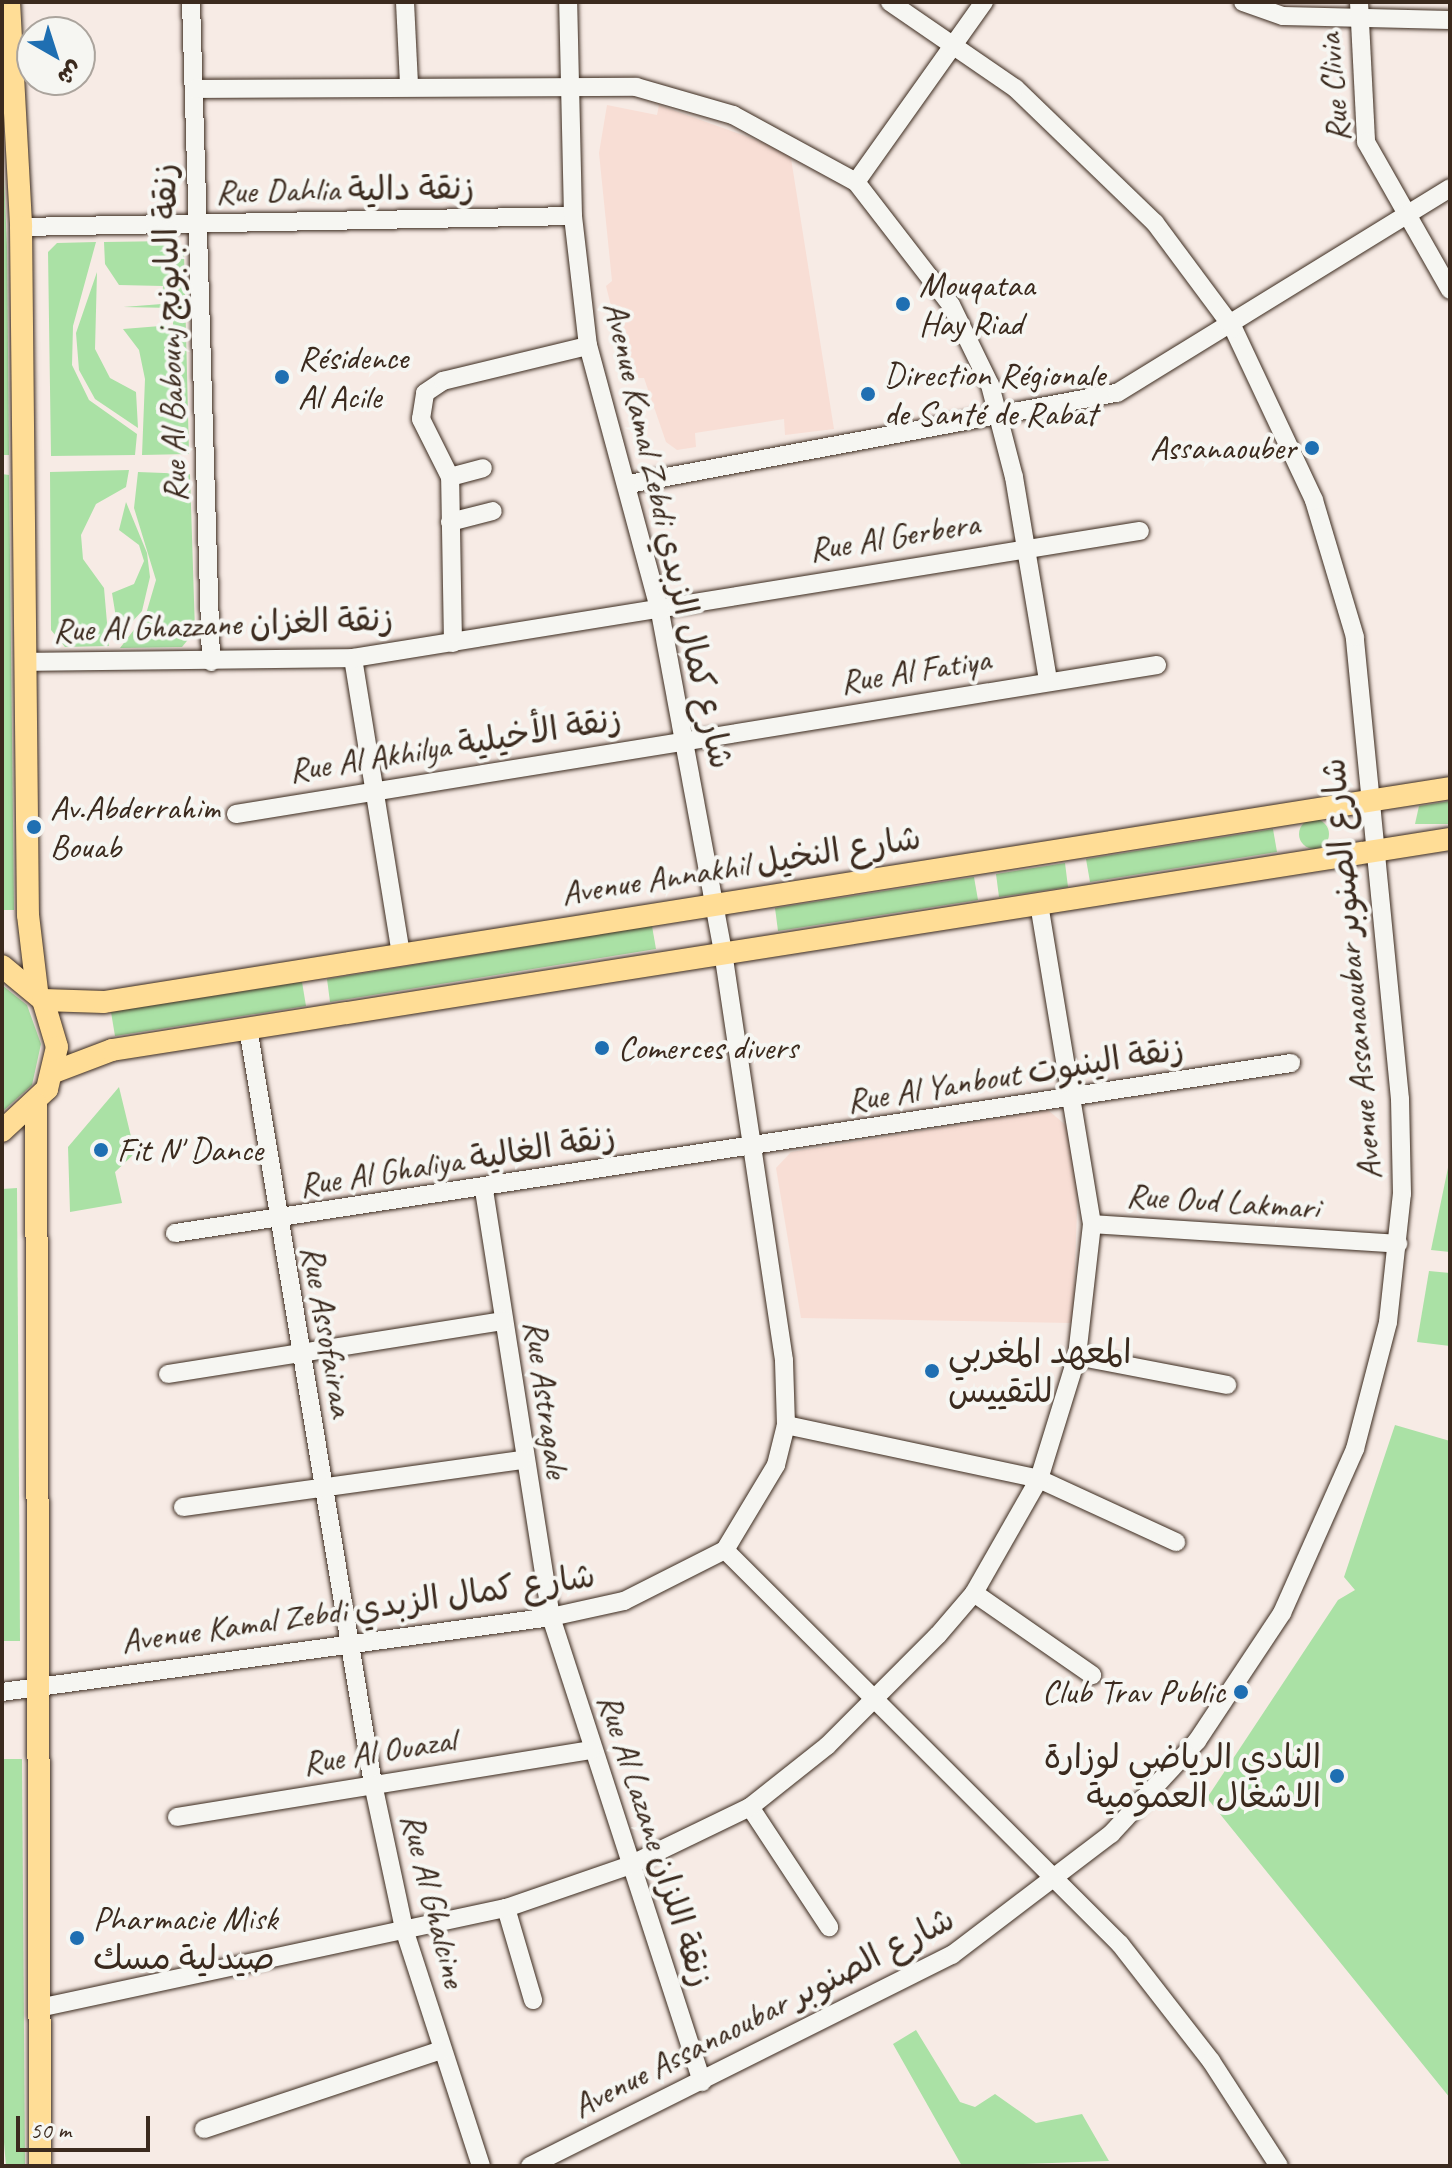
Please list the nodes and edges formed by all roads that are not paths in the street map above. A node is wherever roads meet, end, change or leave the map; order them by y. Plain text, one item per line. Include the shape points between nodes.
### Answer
1 (9, 2) edge
2 (191, 2) edge
3 (405, 2) edge
4 (568, 2) edge
5 (890, 2) edge
6 (984, 2) edge
7 (1243, 2) edge
8 (1359, 11) edge
9 (1450, 20) edge
10 (957, 45) junction
11 (568, 82) junction
12 (409, 85) junction
13 (195, 89) junction
14 (856, 182) junction
15 (1450, 188) edge
16 (1402, 215) junction
17 (573, 216) junction
18 (196, 223) junction
19 (21, 227) junction
20 (1450, 290) edge
21 (1233, 328) junction
22 (588, 346) junction
23 (1002, 418) junction
24 (483, 468) dead end
25 (450, 477) junction
26 (629, 484) junction
27 (493, 511) dead end
28 (450, 522) junction
29 (1140, 531) dead end
30 (1027, 547) junction
31 (660, 612) junction
32 (453, 643) junction
33 (353, 658) junction
34 (25, 662) junction
35 (211, 662) junction
36 (1157, 665) dead end
37 (1048, 680) junction
38 (685, 739) junction
39 (374, 787) junction
40 (1450, 788) edge
41 (1369, 799) junction
42 (236, 814) dead end
43 (1450, 839) edge
44 (1374, 851) junction
45 (1039, 904) junction
46 (715, 905) junction
47 (723, 952) junction
48 (401, 955) junction
49 (2, 966) edge
50 (40, 996) junction
51 (248, 1028) junction
52 (1291, 1063) dead end
53 (54, 1072) junction
54 (1070, 1098) junction
55 (36, 1104) junction
56 (2, 1131) edge
57 (749, 1146) junction
58 (484, 1190) junction
59 (276, 1221) junction
60 (1092, 1224) junction
61 (175, 1233) dead end
62 (1398, 1244) junction
63 (503, 1321) junction
64 (300, 1352) junction
65 (1077, 1356) junction
66 (168, 1374) dead end
67 (1227, 1385) dead end
68 (786, 1425) junction
69 (522, 1460) junction
70 (1039, 1479) junction
71 (322, 1485) junction
72 (183, 1507) dead end
73 (1176, 1542) dead end
74 (725, 1550) junction
75 (974, 1593) junction
76 (551, 1617) junction
77 (351, 1644) junction
78 (1092, 1675) dead end
79 (34, 1687) junction
80 (2, 1692) edge
81 (879, 1697) junction
82 (591, 1750) junction
83 (373, 1784) junction
84 (750, 1807) junction
85 (177, 1817) dead end
86 (628, 1866) junction
87 (1059, 1879) junction
88 (506, 1908) junction
89 (829, 1927) dead end
90 (404, 1929) junction
91 (533, 2000) dead end
92 (39, 2008) junction
93 (441, 2050) junction
94 (702, 2082) junction
95 (204, 2129) dead end
96 (40, 2166) edge
97 (481, 2166) edge
98 (530, 2166) edge
99 (1279, 2166) edge

1 - 19 main road
2 - 13 street, Rue Al Babounj زنقة البابونج
3 - 12 street
4 - 11 street, Avenue Kamal Zebdi شارع كمال الزبدي
5 - 10 street, Avenue Assanaoubar شارع الصنوبر
6 - 10 street
7 - 8 street via 1269,14
8 - 9 street
8 - 16 street, Rue Clivia via 1366,142
10 - 14 street
10 - 21 street, Avenue Assanaoubar شارع الصنوبر via 1113,177
11 - 12 street
11 - 14 street via 636,87 733,115
11 - 17 street, Avenue Kamal Zebdi شارع كمال الزبدي
12 - 13 street
13 - 18 street, Rue Al Babounj زنقة البابونج
14 - 23 street via 951,305
15 - 16 street
16 - 20 street, Rue Clivia
16 - 21 street
17 - 18 street, Rue Dahlia زنقة دالية
17 - 22 street, Avenue Kamal Zebdi شارع كمال الزبدي
18 - 19 street, Rue Dahlia زنقة دالية
18 - 35 street, Rue Al Babounj زنقة البابونج
19 - 34 main road
21 - 23 street via 1117,393
21 - 41 street, Avenue Assanaoubar شارع الصنوبر via 1288,436 1344,594
22 - 25 street via 432,386 421,419
22 - 26 street, Avenue Kamal Zebdi شارع كمال الزبدي
23 - 26 street
23 - 30 street
24 - 25 street
25 - 28 street
26 - 31 street, Avenue Kamal Zebdi شارع كمال الزبدي
27 - 28 street
28 - 32 street
29 - 30 street, Rue Al Gerbera
30 - 31 street, Rue Al Gerbera
30 - 37 street
31 - 32 street, Rue Al Ghazzane زنقة الغزان
31 - 38 street, Avenue Kamal Zebdi شارع كمال الزبدي
32 - 33 street, Rue Al Ghazzane زنقة الغزان
33 - 35 street, Rue Al Ghazzane زنقة الغزان
33 - 39 street
34 - 35 street, Rue Al Ghazzane زنقة الغزان
34 - 50 main road via 28,915
36 - 37 street, Rue Al Fatiya
37 - 38 street, Rue Al Fatiya
38 - 39 street, Rue Al Akhilya زنقة الأخيلية
38 - 46 street, Avenue Kamal Zebdi شارع كمال الزبدي
39 - 42 street, Rue Al Akhilya زنقة الأخيلية
39 - 48 street
40 - 41 main road, Avenue Annakhil شارع النخيل
41 - 44 street, Avenue Assanaoubar شارع الصنوبر
41 - 46 main road, Avenue Annakhil شارع النخيل
43 - 44 main road
44 - 45 main road
44 - 62 street, Avenue Assanaoubar شارع الصنوبر via 1400,1099
45 - 47 main road
45 - 54 street
46 - 47 street, Avenue Kamal Zebdi شارع كمال الزبدي
46 - 48 main road, Avenue Annakhil شارع النخيل
47 - 51 main road
47 - 57 street, Avenue Kamal Zebdi شارع كمال الزبدي
48 - 50 main road, Avenue Annakhil شارع النخيل via 104,1002
49 - 50 main road
50 - 53 main road via 54,1022
51 - 53 main road via 112,1050
51 - 59 street, Rue Assofairaa
52 - 54 street, Rue Al Yanbout زنقة الينبوت
53 - 55 main road
54 - 57 street, Rue Al Yanbout زنقة الينبوت
54 - 60 street
55 - 56 main road
55 - 79 main road
57 - 58 street, Rue Al Ghaliya زنقة الغالية
57 - 68 street, Avenue Kamal Zebdi شارع كمال الزبدي via 784,1360
58 - 59 street, Rue Al Ghaliya زنقة الغالية
58 - 63 street, Rue Astragale
59 - 61 street, Rue Al Ghaliya زنقة الغالية
59 - 64 street, Rue Assofairaa
60 - 62 street, Rue Oud Lakmari
60 - 65 street
62 - 87 street, Avenue Assanaoubar شارع الصنوبر via 1367,1414 1282,1613 1187,1752
63 - 64 street
63 - 69 street, Rue Astragale
64 - 66 street
64 - 71 street, Rue Assofairaa
65 - 67 street
65 - 70 street
68 - 70 street
68 - 74 street, Avenue Kamal Zebdi شارع كمال الزبدي via 766,1490
69 - 71 street
69 - 76 street, Rue Astragale
70 - 73 street
70 - 75 street
71 - 72 street
71 - 77 street, Rue Assofairaa
74 - 76 street, Avenue Kamal Zebdi شارع كمال الزبدي via 665,1586
74 - 81 street
75 - 78 street
75 - 81 street
76 - 77 street, Avenue Kamal Zebdi شارع كمال الزبدي
76 - 82 street, Rue Al Lazane زنقة اللزان
77 - 79 street, Avenue Kamal Zebdi شارع كمال الزبدي
77 - 83 street, Rue Al Ghalcine
79 - 80 street, Avenue Kamal Zebdi شارع كمال الزبدي
79 - 92 main road
81 - 84 street
81 - 87 street
82 - 83 street, Rue Al Ouazal
82 - 86 street, Rue Al Lazane زنقة اللزان
83 - 85 street, Rue Al Ouazal
83 - 90 street, Rue Al Ghalcine
84 - 86 street
84 - 89 street
86 - 88 street
86 - 94 street, Rue Al Lazane زنقة اللزان
87 - 94 street, Avenue Assanaoubar شارع الصنوبر via 952,1955
87 - 99 street via 1161,1994
88 - 90 street
88 - 91 street
90 - 92 street
90 - 93 street, Rue Al Ghalcine
92 - 96 main road
93 - 95 street
93 - 97 street, Rue Al Ghalcine
94 - 98 street, Avenue Assanaoubar شارع الصنوبر

